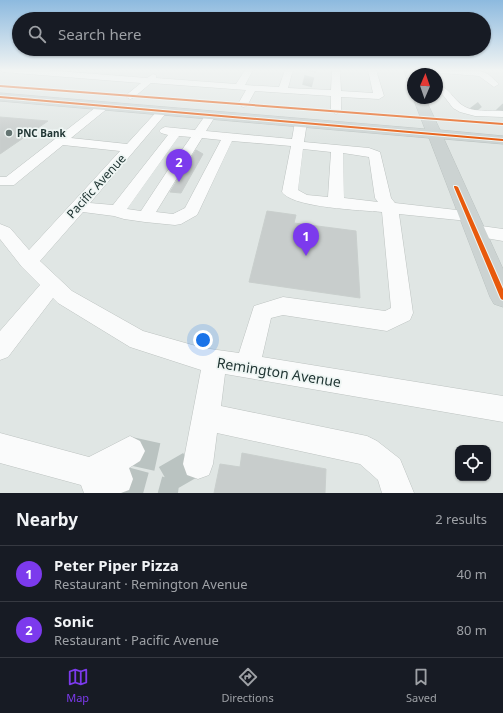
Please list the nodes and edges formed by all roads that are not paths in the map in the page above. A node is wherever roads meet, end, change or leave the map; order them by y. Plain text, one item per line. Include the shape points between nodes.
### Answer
1 (21, 93) edge
2 (89, 93) edge
3 (134, 93) edge
4 (245, 93) edge
5 (330, 93) edge
6 (378, 93) edge
7 (448, 93) edge
8 (1, 94) edge
9 (336, 94) junction
10 (130, 96) junction
11 (243, 104) junction
12 (421, 104) edge
13 (104, 106) junction
14 (481, 109) edge
15 (162, 111) junction
16 (336, 111) junction
17 (211, 115) junction
18 (426, 118) junction
19 (301, 122) junction
20 (146, 129) junction
21 (176, 132) junction
22 (432, 133) junction
23 (197, 134) junction
24 (228, 136) junction
25 (503, 140) edge
26 (61, 141) junction
27 (298, 144) junction
28 (130, 148) junction
29 (337, 149) junction
30 (0, 181) edge
31 (336, 202) junction
32 (78, 206) junction
33 (390, 208) junction
34 (117, 211) junction
35 (145, 217) junction
36 (471, 224) junction
37 (0, 230) edge
38 (503, 235) edge
39 (29, 262) junction
40 (52, 284) junction
41 (503, 297) edge
42 (0, 349) edge
43 (215, 361) junction
44 (247, 367) junction
45 (503, 409) edge
46 (206, 418) junction
47 (0, 448) edge
48 (130, 451) dead end
49 (198, 464) dead end
50 (103, 482) edge
51 (398, 493) edge

1 - 8 main road
2 - 10 main road
3 - 10 street
4 - 11 street
5 - 9 street
6 - 9 street via 379,96
7 - 14 street
8 - 13 main road
9 - 16 street
10 - 11 main road
11 - 16 main road
12 - 18 main road
13 - 15 main road
13 - 26 street
14 - 18 main road
15 - 17 main road
15 - 20 street, Pacific Avenue
16 - 18 main road
17 - 19 main road
17 - 23 street
18 - 22 main road
19 - 22 main road
19 - 27 street
20 - 21 street
20 - 28 street, Pacific Avenue
21 - 23 street
21 - 34 street
22 - 25 main road
22 - 36 main road
23 - 24 street
23 - 35 street
24 - 27 street
24 - 35 street via 192,211 175,220
26 - 28 street
26 - 30 street via 8,182
27 - 29 street
27 - 31 street via 290,192 304,199
28 - 32 street, Pacific Avenue
29 - 31 street
29 - 33 street via 369,152 375,155 383,198
31 - 33 street
32 - 34 street
32 - 39 street, Pacific Avenue
33 - 36 street
33 - 44 street via 402,313 387,321 283,306 262,312
34 - 35 street
36 - 38 street
36 - 41 main road
37 - 39 street, Remington Avenue
39 - 40 street, Remington Avenue
40 - 42 street
40 - 43 street, Remington Avenue via 65,297 138,340
43 - 44 street, Remington Avenue
43 - 46 street
44 - 45 street, Remington Avenue
46 - 49 street
46 - 51 street via 367,451 390,470
47 - 50 street
48 - 50 street

